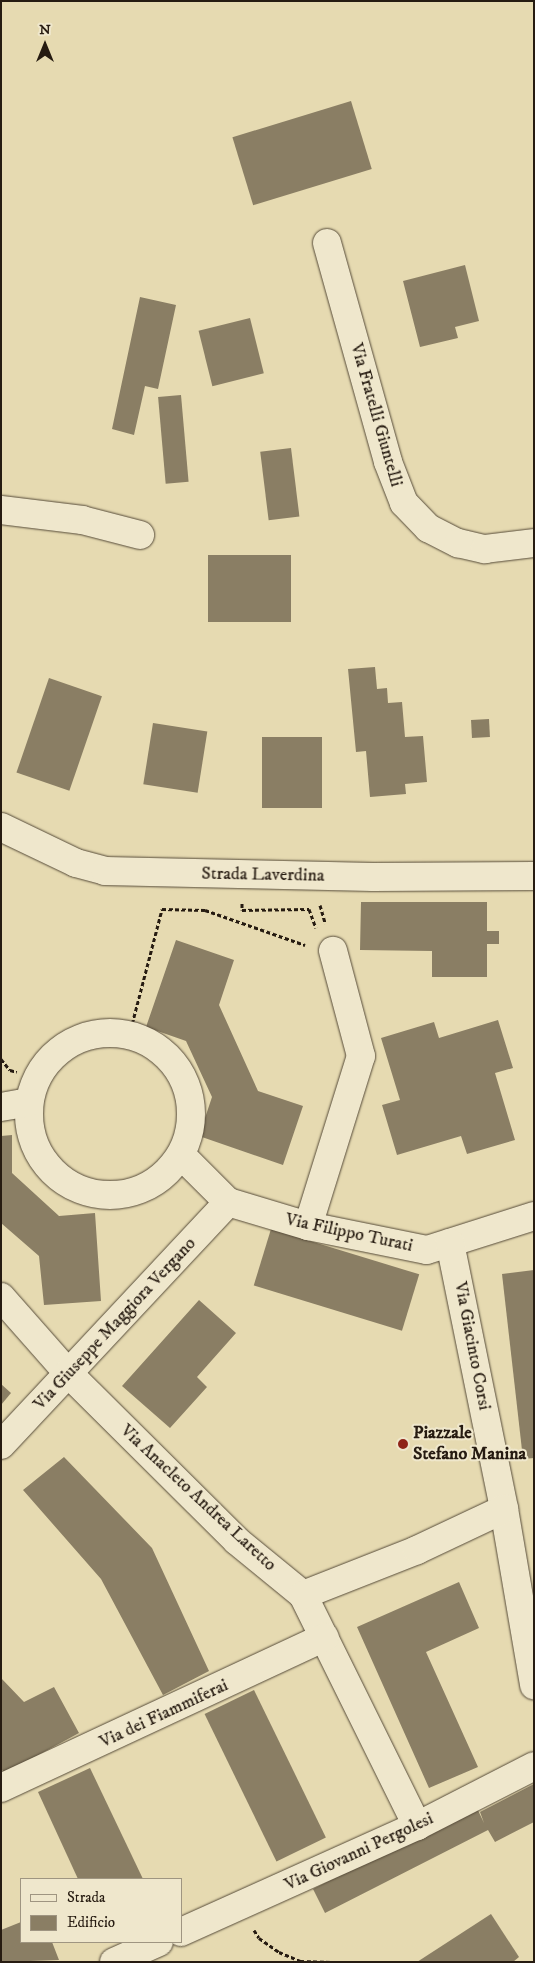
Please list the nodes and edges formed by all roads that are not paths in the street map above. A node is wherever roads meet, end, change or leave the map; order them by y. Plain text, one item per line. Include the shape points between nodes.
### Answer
1 (327, 243) dead end
2 (1, 510) edge
3 (140, 535) dead end
4 (534, 543) edge
5 (1, 827) edge
6 (534, 876) edge
7 (329, 951) road end
8 (29, 1102) junction
9 (1, 1107) edge
10 (181, 1155) junction
11 (228, 1202) junction
12 (534, 1216) edge
13 (308, 1226) junction
14 (450, 1243) junction
15 (1, 1297) edge
16 (68, 1373) junction
17 (1, 1445) edge
18 (504, 1509) junction
19 (304, 1595) junction
20 (325, 1637) junction
21 (534, 1686) edge
22 (534, 1766) edge
23 (1, 1788) edge
24 (417, 1826) junction
25 (182, 1932) edge
26 (157, 1943) edge
27 (114, 1962) edge

1 - 4 street, Via Fratelli Giuntelli via 388,462 404,503 428,528 458,543 485,549
2 - 3 street via 82,520
5 - 6 street, Strada Laverdina via 76,863 105,871 373,877
7 - 13 street via 361,1056
8 - 9 street
8 - 10 street via 29,1127 37,1151 51,1171 71,1186 95,1194 120,1196 151,1184 165,1174
8 - 10 street via 39,1074 54,1055 74,1041 97,1034 129,1036 144,1041 165,1054 180,1072 189,1094 191,1119
10 - 11 street, Via Filippo Turati
11 - 13 street, Via Filippo Turati
11 - 16 street, Via Giuseppe Maggiora Vergano
12 - 14 street, Via Filippo Turati
13 - 14 street, Via Filippo Turati via 427,1250
14 - 18 street, Via Giacinto Corsi
15 - 16 street, Via Anacleto Andrea Laretto
16 - 17 street, Via Giuseppe Maggiora Vergano
16 - 19 street, Via Anacleto Andrea Laretto via 237,1541
18 - 19 street via 417,1550
18 - 21 street, Via Giacinto Corsi
19 - 20 street, Via Anacleto Andrea Laretto
20 - 23 street, Via dei Fiammiferai
20 - 24 street, Via Anacleto Andrea Laretto
22 - 24 street, Via Giovanni Pergolesi
24 - 25 street, Via Giovanni Pergolesi
26 - 27 street

